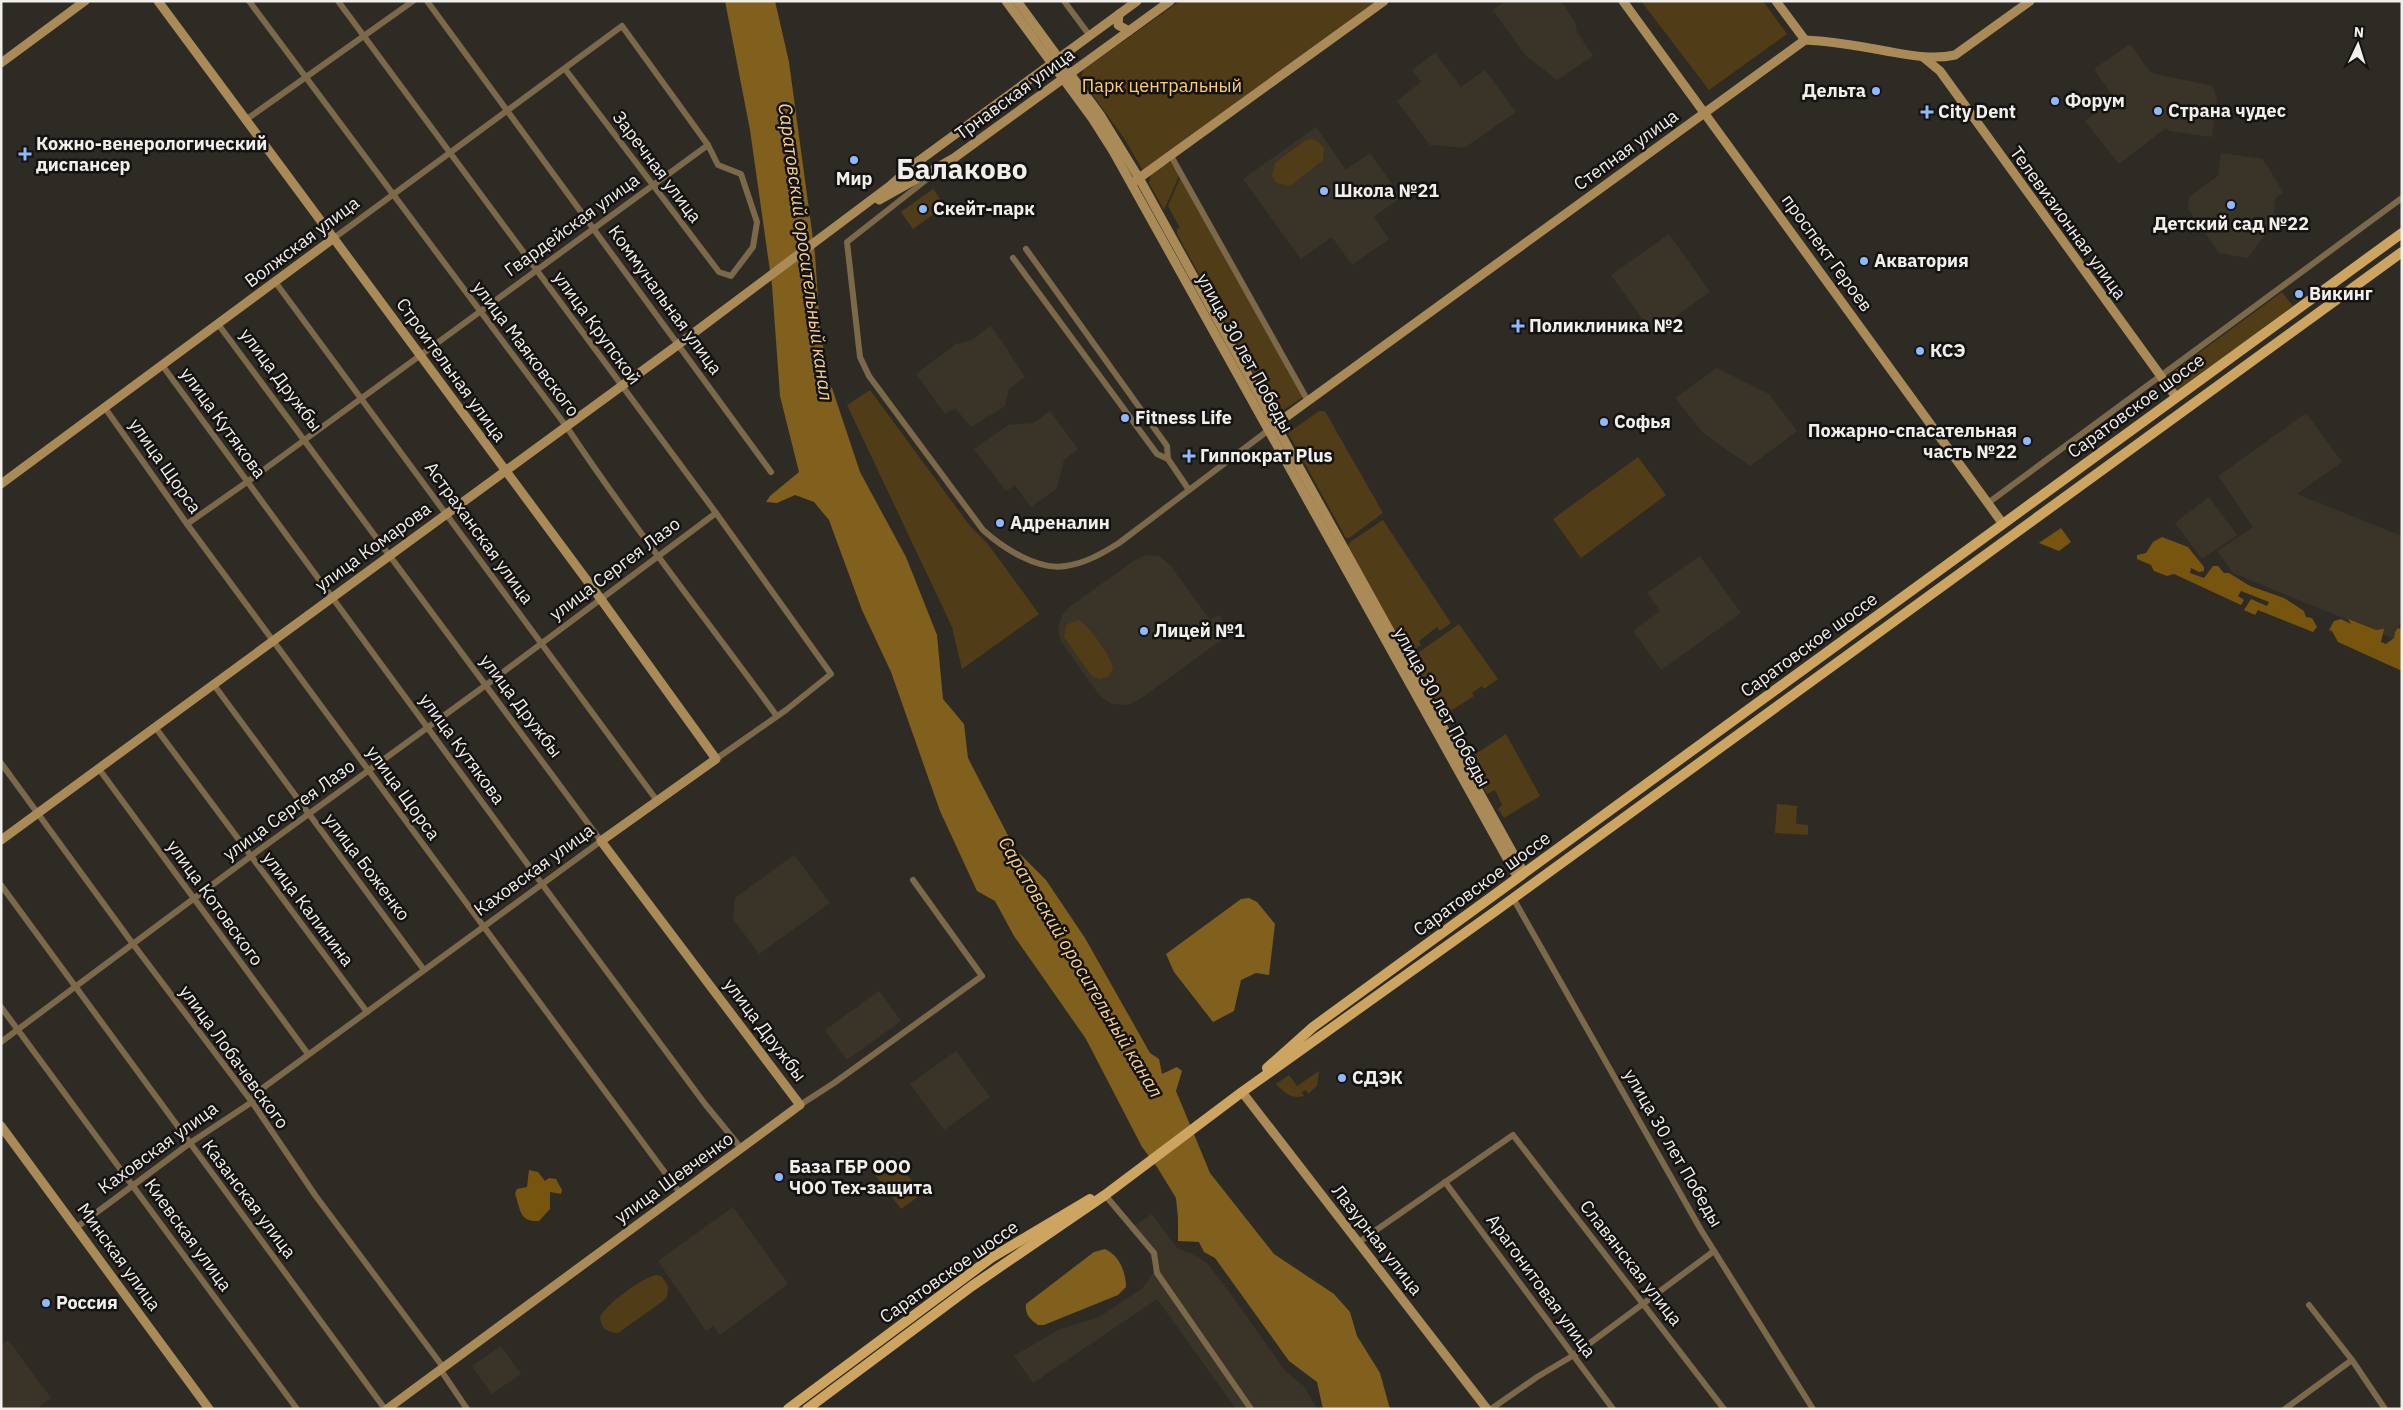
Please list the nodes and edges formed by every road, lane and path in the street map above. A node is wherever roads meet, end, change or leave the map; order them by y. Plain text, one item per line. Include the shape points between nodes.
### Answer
1 (85, 1) edge
2 (158, 1) edge
3 (249, 1) edge
4 (338, 1) edge
5 (413, 1) edge
6 (427, 1) edge
7 (1006, 1) edge
8 (1017, 1) edge
9 (1064, 1) edge
10 (1137, 1) edge
11 (1170, 1) edge
12 (1384, 1) edge
13 (1624, 1) edge
14 (1776, 1) edge
15 (2030, 1) edge
16 (1158, 6) edge
17 (1119, 14) junction
18 (1129, 31) junction
19 (1090, 36) junction
20 (364, 37) junction
21 (1805, 40) junction
22 (1955, 55) junction
23 (1922, 57) junction
24 (1055, 62) junction
25 (1, 64) edge
26 (565, 69) junction
27 (1067, 77) junction
28 (306, 78) junction
29 (1944, 79) junction
30 (508, 110) junction
31 (1705, 113) junction
32 (247, 119) junction
33 (708, 145) junction
34 (450, 153) junction
35 (1171, 156) junction
36 (954, 158) junction
37 (916, 163) junction
38 (925, 175) junction
39 (1136, 181) junction
40 (652, 186) junction
41 (895, 191) junction
42 (394, 194) junction
43 (2402, 198) edge
44 (902, 201) junction
45 (836, 226) junction
46 (593, 228) junction
47 (2402, 233) edge
48 (334, 238) junction
49 (1026, 249) dead end
50 (2402, 252) edge
51 (1013, 258) dead end
52 (536, 270) junction
53 (276, 283) junction
54 (478, 311) junction
55 (218, 324) junction
56 (679, 344) junction
57 (420, 355) junction
58 (162, 366) junction
59 (2161, 376) junction
60 (621, 386) junction
61 (2176, 398) junction
62 (361, 399) junction
63 (1308, 401) junction
64 (105, 408) junction
65 (2185, 411) junction
66 (566, 426) junction
67 (1273, 427) junction
68 (305, 439) junction
69 (1168, 459) junction
70 (504, 470) junction
71 (771, 472) dead end
72 (2062, 481) junction
73 (247, 482) junction
74 (1, 484) edge
75 (1189, 490) junction
76 (2071, 494) junction
77 (1988, 503) junction
78 (716, 513) junction
79 (446, 514) junction
80 (187, 524) junction
81 (2003, 524) junction
82 (658, 555) junction
83 (388, 556) junction
84 (1951, 562) junction
85 (1960, 574) junction
86 (332, 597) junction
87 (600, 598) junction
88 (273, 641) junction
89 (541, 643) junction
90 (831, 674) joint
91 (214, 685) junction
92 (486, 686) junction
93 (776, 715) junction
94 (155, 727) junction
95 (427, 727) junction
96 (1688, 754) junction
97 (716, 759) junction
98 (1, 763) edge
99 (1696, 765) junction
100 (99, 769) junction
101 (368, 770) junction
102 (658, 802) junction
103 (38, 813) junction
104 (308, 814) junction
105 (1, 840) edge
106 (601, 841) junction
107 (251, 856) junction
108 (1521, 876) junction
109 (913, 880) dead end
110 (542, 884) junction
111 (1, 885) edge
112 (1528, 886) junction
113 (1513, 898) junction
114 (193, 900) junction
115 (483, 926) junction
116 (133, 944) junction
117 (424, 970) junction
118 (77, 987) junction
119 (1, 1007) edge
120 (366, 1012) junction
121 (19, 1030) junction
122 (1, 1042) edge
123 (308, 1054) junction
124 (1280, 1061) junction
125 (1242, 1092) junction
126 (256, 1093) junction
127 (246, 1094) junction
128 (252, 1102) junction
129 (800, 1105) junction
130 (1, 1126) edge
131 (190, 1143) junction
132 (741, 1148) junction
133 (1136, 1172) junction
134 (1446, 1182) junction
135 (133, 1186) junction
136 (680, 1193) junction
137 (1105, 1196) junction
138 (77, 1227) junction
139 (1026, 1237) junction
140 (1359, 1242) junction
141 (1028, 1249) junction
142 (1714, 1251) junction
143 (1644, 1304) junction
144 (2309, 1305) dead end
145 (1574, 1355) junction
146 (2352, 1360) junction
147 (442, 1368) junction
148 (209, 1409) edge
149 (297, 1409) edge
150 (386, 1409) edge
151 (467, 1409) edge
152 (788, 1409) edge
153 (807, 1409) edge
154 (1251, 1409) edge
155 (1489, 1409) edge
156 (1613, 1409) edge
157 (1724, 1409) edge
158 (1813, 1409) edge
159 (2285, 1409) edge
160 (2385, 1409) edge

1 - 25 street
2 - 32 street, Строительная улица
3 - 28 street, улица Маяковского
4 - 20 street, улица Крупской
5 - 20 street
6 - 30 street, Коммунальная улица
7 - 24 street
8 - 24 street
9 - 19 street
10 - 17 street, Трнавская улица
11 - 16 street, Трнавская улица
12 - 35 street
13 - 31 street, проспект Героев
14 - 21 street
15 - 22 street
16 - 18 street, Трнавская улица
17 - 18 street via 1118,25
17 - 19 street, Трнавская улица
18 - 27 street, Трнавская улица
19 - 24 street, Трнавская улица
20 - 28 street
20 - 34 street, улица Крупской
21 - 23 street
21 - 31 street, Степная улица
22 - 23 street
22 - 29 street via 1945,67
23 - 29 street, Телевизионная улица via 1935,66
24 - 27 street
24 - 37 street, Трнавская улица
26 - 30 street, Волжская улица
26 - 33 street, Волжская улица via 622,26
26 - 40 street, Заречная улица
27 - 36 street, Трнавская улица
27 - 39 street
28 - 32 street
28 - 42 street, улица Маяковского
29 - 59 street, Телевизионная улица
30 - 34 street, Волжская улица
30 - 46 street, Коммунальная улица
31 - 63 street, Степная улица
31 - 77 street, проспект Героев
32 - 48 street, Строительная улица
33 - 40 street, Гвардейская улица
33 - 40 street, Заречная улица via 718,166 741,174 757,222 753,247 731,276 719,272
34 - 42 street, Волжская улица
34 - 52 street, улица Крупской
35 - 39 street
35 - 63 street
36 - 38 street, Трнавская улица
36 - 44 street
37 - 38 street
37 - 45 street, Трнавская улица
38 - 41 street, Трнавская улица
39 - 67 street
40 - 46 street, Гвардейская улица
41 - 44 street via 902,193
41 - 45 street, Трнавская улица
42 - 48 street, Волжская улица
42 - 54 street, улица Маяковского
43 - 59 street
44 - 75 street via 848,242 860,357 869,376 983,530 1020,557 1065,567 1092,558 1120,543
45 - 56 street, улица Комарова
46 - 52 street, Гвардейская улица
46 - 56 street, Коммунальная улица
47 - 61 main road, Саратовское шоссе
48 - 53 street, Волжская улица
48 - 57 street, Строительная улица
49 - 69 street via 1167,446
50 - 65 main road, Саратовское шоссе
51 - 69 street via 1157,454
52 - 54 street, Гвардейская улица
52 - 60 street, улица Крупской
53 - 55 street, Волжская улица
53 - 62 street, Астраханская улица
54 - 57 street, Гвардейская улица
54 - 66 street, улица Маяковского
55 - 58 street, Волжская улица
55 - 68 street, улица Дружбы
56 - 60 street, улица Комарова
56 - 71 street, Коммунальная улица
57 - 62 street, Гвардейская улица
57 - 70 street, Строительная улица
58 - 64 street, Волжская улица
58 - 73 street, улица Кутякова
59 - 61 street, Телевизионная улица
59 - 77 street
60 - 66 street, улица Комарова
60 - 78 street, улица Крупской
61 - 65 main road, Телевизионная улица
61 - 72 main road, Саратовское шоссе
62 - 68 street, Гвардейская улица
62 - 79 street, Астраханская улица
63 - 67 street, Степная улица
64 - 74 street, Волжская улица
64 - 80 street, улица Щорса
65 - 76 main road, Саратовское шоссе
66 - 70 street, улица Комарова
66 - 82 street, улица Маяковского via 609,492
67 - 75 street
67 - 108 street
68 - 73 street, Гвардейская улица
68 - 83 street, улица Дружбы
69 - 75 street
70 - 79 street, улица Комарова
70 - 87 street, Строительная улица
72 - 76 main road
72 - 81 main road, Саратовское шоссе
73 - 80 street, Гвардейская улица
73 - 86 street, улица Кутякова
76 - 85 main road, Саратовское шоссе
77 - 81 street, проспект Героев
78 - 82 street, улица Сергея Лазо
78 - 90 street, улица Крупской
79 - 83 street, улица Комарова
79 - 89 street, Астраханская улица
80 - 88 street, улица Щорса
81 - 84 main road, Саратовское шоссе
82 - 87 street, улица Сергея Лазо
82 - 93 street, улица Маяковского
83 - 86 street, улица Комарова
83 - 92 street, улица Дружбы
84 - 85 main road
84 - 96 main road, Саратовское шоссе
85 - 99 main road, Саратовское шоссе
86 - 88 street, улица Комарова
86 - 95 street, улица Кутякова
87 - 89 street, улица Сергея Лазо
87 - 97 street, Строительная улица
88 - 91 street, улица Комарова
88 - 101 street, улица Щорса
89 - 92 street, улица Сергея Лазо
89 - 102 street, Астраханская улица
90 - 93 street, Каховская улица
91 - 94 street, улица Комарова
91 - 104 street, улица Боженко
92 - 95 street, улица Сергея Лазо
92 - 106 street, улица Дружбы
93 - 97 street, Каховская улица
94 - 100 street, улица Комарова
94 - 107 street, улица Калинина
95 - 101 street, улица Сергея Лазо
95 - 110 street, улица Кутякова
96 - 99 main road
96 - 108 main road, Саратовское шоссе
97 - 102 street, Каховская улица
98 - 103 street, улица Лобачевского
99 - 112 main road, Саратовское шоссе
100 - 103 street, улица Комарова
100 - 114 street, улица Котовского
101 - 104 street, улица Сергея Лазо
101 - 115 street, улица Щорса
102 - 106 street, Каховская улица
103 - 105 street, улица Комарова
103 - 116 street, улица Лобачевского
104 - 107 street, улица Сергея Лазо
104 - 117 street, улица Боженко
106 - 110 street, Каховская улица
106 - 129 street, улица Дружбы
107 - 114 street, улица Сергея Лазо
107 - 120 street, улица Калинина
108 - 112 main road
108 - 124 main road, Саратовское шоссе via 1313,1027
109 - 129 street, улица Шевченко via 982,976
110 - 115 street, Каховская улица
110 - 132 street, улица Кутякова
111 - 118 street, Казанская улица
112 - 113 main road, Саратовское шоссе
113 - 124 main road, Саратовское шоссе
113 - 142 street, улица 30 лет Победы
114 - 116 street, улица Сергея Лазо
114 - 123 street, улица Котовского
115 - 117 street, Каховская улица
115 - 136 street, улица Щорса
116 - 118 street, улица Сергея Лазо
116 - 127 street, улица Лобачевского
117 - 120 street, Каховская улица
118 - 121 street, улица Сергея Лазо
118 - 131 street, Казанская улица
119 - 121 street, Киевская улица
120 - 123 street, Каховская улица
121 - 122 street, улица Сергея Лазо
121 - 135 street, Киевская улица
123 - 126 street, Каховская улица
124 - 125 main road, Саратовское шоссе
125 - 133 main road, Саратовское шоссе
125 - 140 street, Лазурная улица
126 - 127 street
126 - 128 street, Каховская улица
127 - 128 street, улица Лобачевского
128 - 131 street, Каховская улица
128 - 147 street, улица Лобачевского via 315,1195
129 - 132 street, улица Шевченко
130 - 138 street, Минская улица
131 - 135 street, Каховская улица
131 - 150 street, Казанская улица
132 - 136 street, улица Шевченко
133 - 137 main road, Саратовское шоссе
133 - 139 main road, Саратовское шоссе
134 - 140 street
134 - 143 street, Славянская улица via 1513,1135
134 - 145 street, Арагонитовая улица
135 - 138 street, Каховская улица
135 - 149 street, Киевская улица
136 - 147 street, улица Шевченко
137 - 141 main road, Саратовское шоссе
137 - 154 street via 1154,1253 1157,1273
138 - 148 street, Минская улица
139 - 141 main road via 1032,1242
139 - 152 main road, Саратовское шоссе via 991,1258
140 - 155 street, Лазурная улица
141 - 153 main road, Саратовское шоссе via 933,1314
142 - 143 street
142 - 158 street, улица 30 лет Победы
143 - 145 street
143 - 157 street, Славянская улица
144 - 146 street
145 - 155 street
145 - 156 street, Арагонитовая улица
146 - 159 street
146 - 160 street
147 - 150 street, улица Шевченко
147 - 151 street, улица Лобачевского

